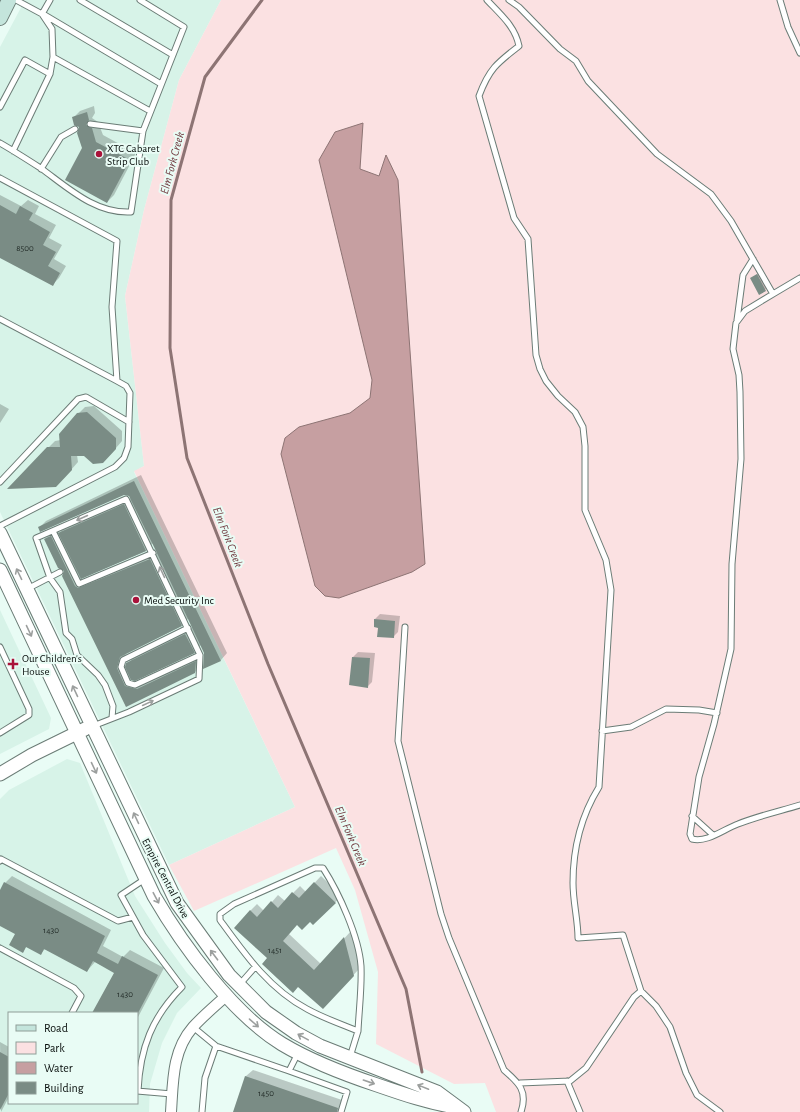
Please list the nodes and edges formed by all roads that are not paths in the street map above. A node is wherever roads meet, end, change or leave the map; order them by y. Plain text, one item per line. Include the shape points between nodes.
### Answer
1 (9, 0) edge
2 (16, 0) edge
3 (50, 0) edge
4 (80, 0) edge
5 (140, 0) edge
6 (487, 0) edge
7 (509, 0) edge
8 (780, 0) edge
9 (42, 14) junction
10 (0, 18) edge
11 (800, 53) edge
12 (173, 55) junction
13 (53, 57) junction
14 (50, 74) junction
15 (161, 84) junction
16 (0, 107) edge
17 (150, 111) junction
18 (90, 124) dead end
19 (75, 129) dead end
20 (143, 131) junction
21 (0, 143) edge
22 (13, 151) junction
23 (41, 169) junction
24 (0, 178) edge
25 (753, 259) junction
26 (800, 278) edge
27 (773, 294) junction
28 (0, 318) edge
29 (736, 323) junction
30 (117, 381) junction
31 (129, 422) junction
32 (0, 482) edge
33 (0, 526) edge
34 (53, 532) junction
35 (0, 533) edge
36 (153, 553) junction
37 (0, 570) edge
38 (60, 572) dead end
39 (50, 578) junction
40 (27, 590) junction
41 (405, 627) dead end
42 (188, 628) junction
43 (0, 647) edge
44 (200, 655) junction
45 (717, 713) junction
46 (112, 718) junction
47 (92, 726) junction
48 (602, 731) junction
49 (0, 733) edge
50 (77, 733) junction
51 (0, 774) edge
52 (800, 805) edge
53 (692, 816) junction
54 (713, 835) junction
55 (0, 861) edge
56 (146, 879) junction
57 (133, 917) junction
58 (0, 948) edge
59 (255, 966) junction
60 (238, 985) junction
61 (641, 991) junction
62 (226, 996) junction
63 (73, 1012) edge
64 (193, 1027) junction
65 (358, 1031) junction
66 (216, 1046) junction
67 (298, 1053) junction
68 (350, 1058) junction
69 (289, 1070) junction
70 (138, 1080) edge
71 (567, 1081) junction
72 (520, 1083) junction
73 (138, 1090) edge
74 (172, 1094) junction
75 (460, 1110) edge
76 (171, 1112) edge
77 (202, 1112) edge
78 (341, 1112) edge
79 (521, 1112) edge
80 (580, 1112) edge
81 (720, 1112) edge

1 - 10 main road
2 - 9 lane
3 - 9 lane
4 - 12 lane
5 - 12 lane via 184,27
6 - 48 lane via 509,22 517,35 519,46 500,60 485,80 479,96 514,218 528,240 536,355 540,369 558,396 575,412 583,427 585,510 606,560 611,590
7 - 25 lane via 576,61 588,81 657,154 711,194 731,221
8 - 11 lane via 788,27
9 - 13 lane via 52,29
9 - 15 lane
12 - 15 lane
13 - 14 lane
13 - 17 lane
14 - 16 lane via 25,60
14 - 22 lane
15 - 17 lane
17 - 20 lane
18 - 20 lane
19 - 23 lane via 61,137
20 - 23 lane via 131,212 119,213 78,197
21 - 22 lane
22 - 23 lane
24 - 30 lane via 117,241 112,307
25 - 27 lane
25 - 29 lane via 743,275
26 - 27 lane
27 - 29 lane via 745,311
28 - 30 lane
29 - 45 lane via 733,349 739,375 741,465 732,564 730,649
30 - 31 lane via 126,386 130,393
31 - 32 lane via 86,397 78,399
31 - 33 lane via 128,447 124,458 115,467
34 - 36 lane via 79,584
36 -> 34 lane via 126,499
34 - 39 lane via 36,538
40 -> 35 street, Empire Central Drive
42 -> 36 lane
37 -> 50 street, Empire Central Drive
38 - 39 lane
39 - 40 lane
39 - 46 lane via 60,592 66,633 73,641 77,654 105,685 113,706
47 -> 40 street, Empire Central Drive
41 - 72 lane via 398,741 400,755 449,938 504,1070
42 - 44 lane
42 - 44 lane via 123,660 121,667 128,683 135,686
43 - 49 lane via 30,709 29,715
46 -> 44 lane via 199,679
45 - 48 lane via 693,709 666,709 631,727
45 - 53 lane via 699,777
46 - 47 lane
47 - 50 street
60 -> 47 street, Empire Central Drive via 177,903
48 - 61 lane via 599,787 585,811 576,853 573,883 578,938 623,935
50 - 51 street
50 -> 56 street, Empire Central Drive
52 - 54 lane
53 - 54 lane
53 - 54 lane via 692,839 698,840
55 - 57 lane via 1,859 118,921
56 - 57 lane via 121,895
56 -> 62 street, Empire Central Drive via 170,923
57 - 70 lane via 143,935 182,987 166,1003 153,1024
58 - 63 lane via 74,988 81,996
59 - 60 lane
59 - 65 lane via 280,990 306,1009
59 - 65 lane via 220,920 220,914 234,904 315,868 323,868 357,942 361,967
60 - 62 street
68 -> 60 street, Empire Central Drive via 320,1046 278,1022
61 - 71 lane via 634,997 586,1068
61 - 81 lane via 656,1006 670,1027 686,1073 697,1095
62 - 64 street
62 -> 67 street, Empire Central Drive via 268,1034
64 - 66 lane
64 - 74 street via 178,1052
65 - 68 lane
66 - 69 lane
66 - 77 lane via 205,1078
67 - 69 lane
67 -> 75 street, Empire Central Drive via 332,1069
75 -> 68 street, Empire Central Drive via 437,1092
69 - 78 lane via 347,1092
71 - 72 lane
71 - 80 lane
72 - 79 lane via 524,1102
73 - 74 lane
74 - 76 street

